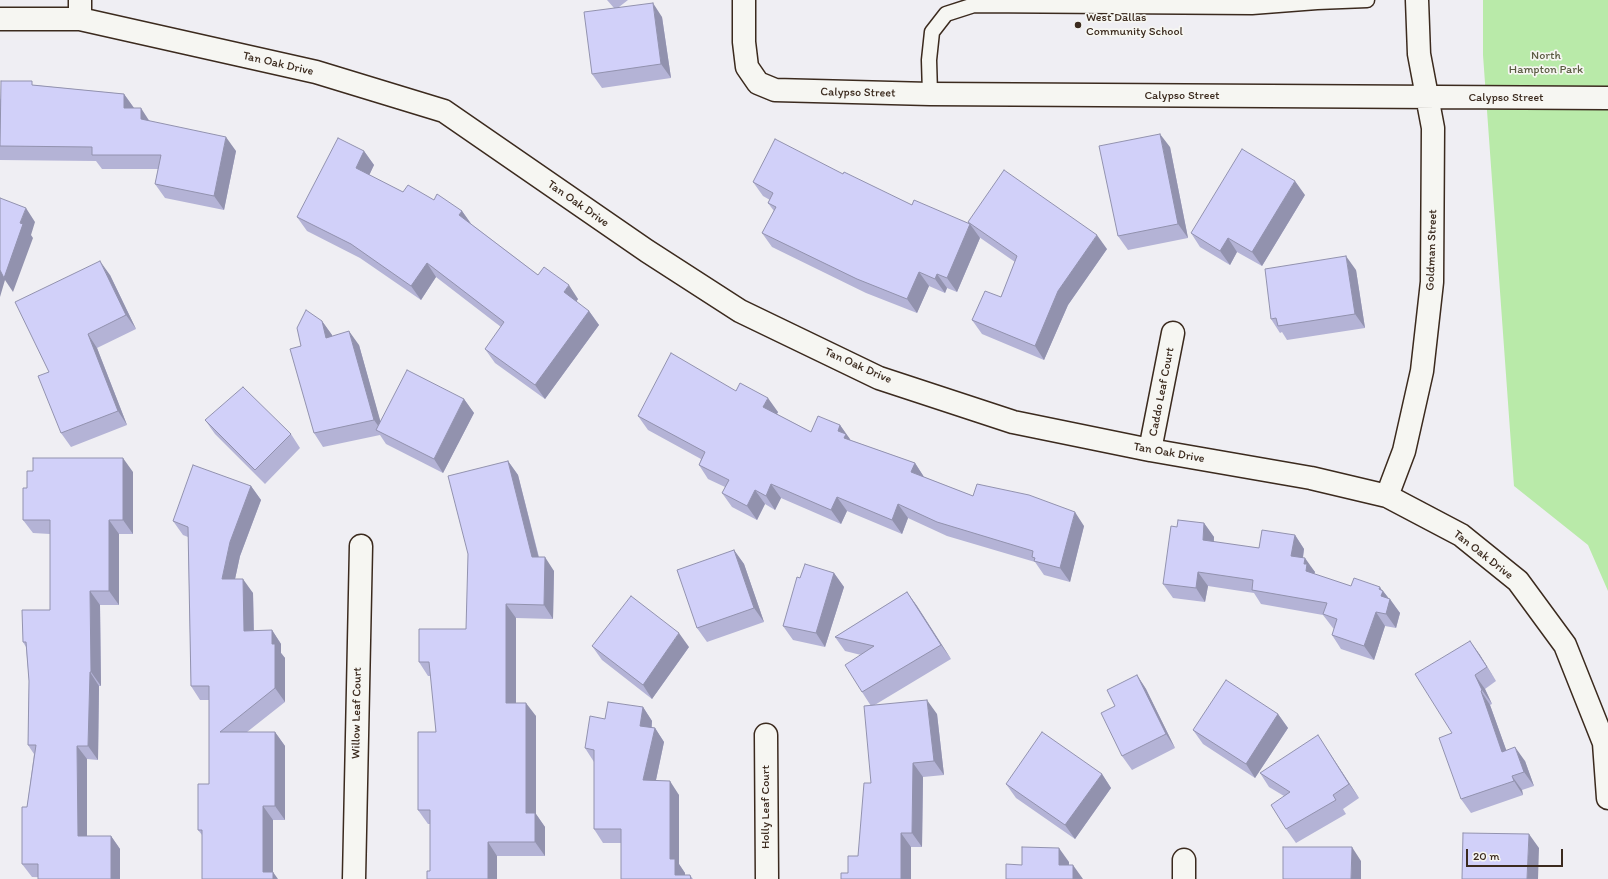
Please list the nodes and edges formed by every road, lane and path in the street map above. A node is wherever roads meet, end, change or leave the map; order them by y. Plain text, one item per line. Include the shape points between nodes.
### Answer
1 (744, 0) edge
2 (1367, 0) edge
3 (1417, 0) edge
4 (1318, 1) edge
5 (80, 9) edge
6 (0, 19) edge
7 (930, 94) junction
8 (1427, 97) junction
9 (1608, 98) edge
10 (1173, 333) dead end
11 (1150, 450) junction
12 (1387, 496) junction
13 (361, 546) dead end
14 (766, 735) dead end
15 (1608, 798) edge
16 (354, 879) edge
17 (767, 879) edge

1 - 7 street, Calypso Street via 747,67 758,83 775,90
2 - 4 lane
3 - 8 street, Goldman Street via 1419,54
4 - 7 lane via 1252,8 974,5 946,14 932,32 929,60
5 - 6 street, Tan Oak Drive
5 - 11 street, Tan Oak Drive via 316,72 444,111 647,251 740,311 858,368 879,378 1013,422
7 - 8 street, Calypso Street
8 - 9 street, Calypso Street
8 - 12 street, Goldman Street via 1434,148 1432,282 1422,371 1404,451
10 - 11 street, Caddo Leaf Court
11 - 12 street, Tan Oak Drive via 1311,478
12 - 15 street, Tan Oak Drive via 1461,534 1518,581 1565,645 1604,743
13 - 16 street, Willow Leaf Court
14 - 17 street, Holly Leaf Court

